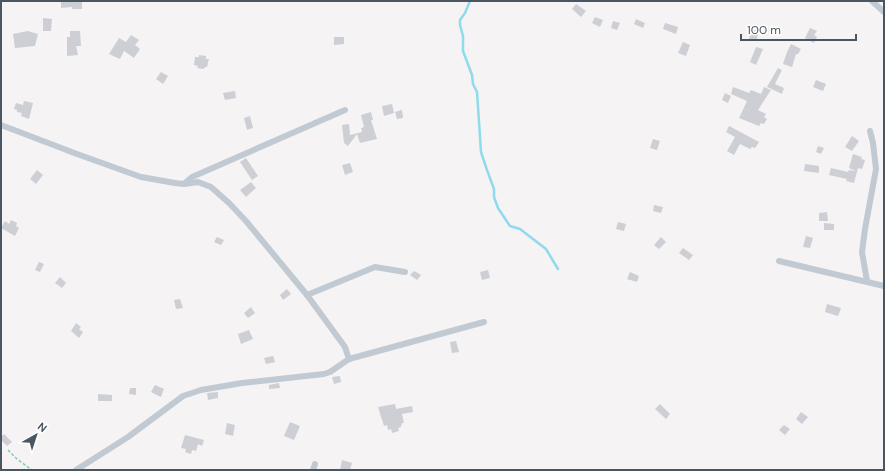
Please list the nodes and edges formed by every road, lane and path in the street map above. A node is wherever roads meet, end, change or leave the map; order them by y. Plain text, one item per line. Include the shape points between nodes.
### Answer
1 (872, 1) edge
2 (884, 12) edge
3 (345, 110) dead end
4 (1, 125) edge
5 (870, 132) dead end
6 (184, 184) junction
7 (779, 261) dead end
8 (406, 272) dead end
9 (867, 281) junction
10 (884, 286) edge
11 (307, 295) junction
12 (484, 322) dead end
13 (349, 359) junction
14 (8, 450) dead end
15 (32, 470) edge
16 (76, 470) edge

1 - 2 street
3 - 6 street via 192,177
4 - 6 street via 141,177
5 - 9 street via 876,169 862,252
6 - 11 street via 198,182 211,187 229,203
7 - 9 street
8 - 11 street via 375,267
9 - 10 street
11 - 13 street via 345,347
12 - 13 street
13 - 16 street via 324,374 242,383 183,396
14 - 15 path

